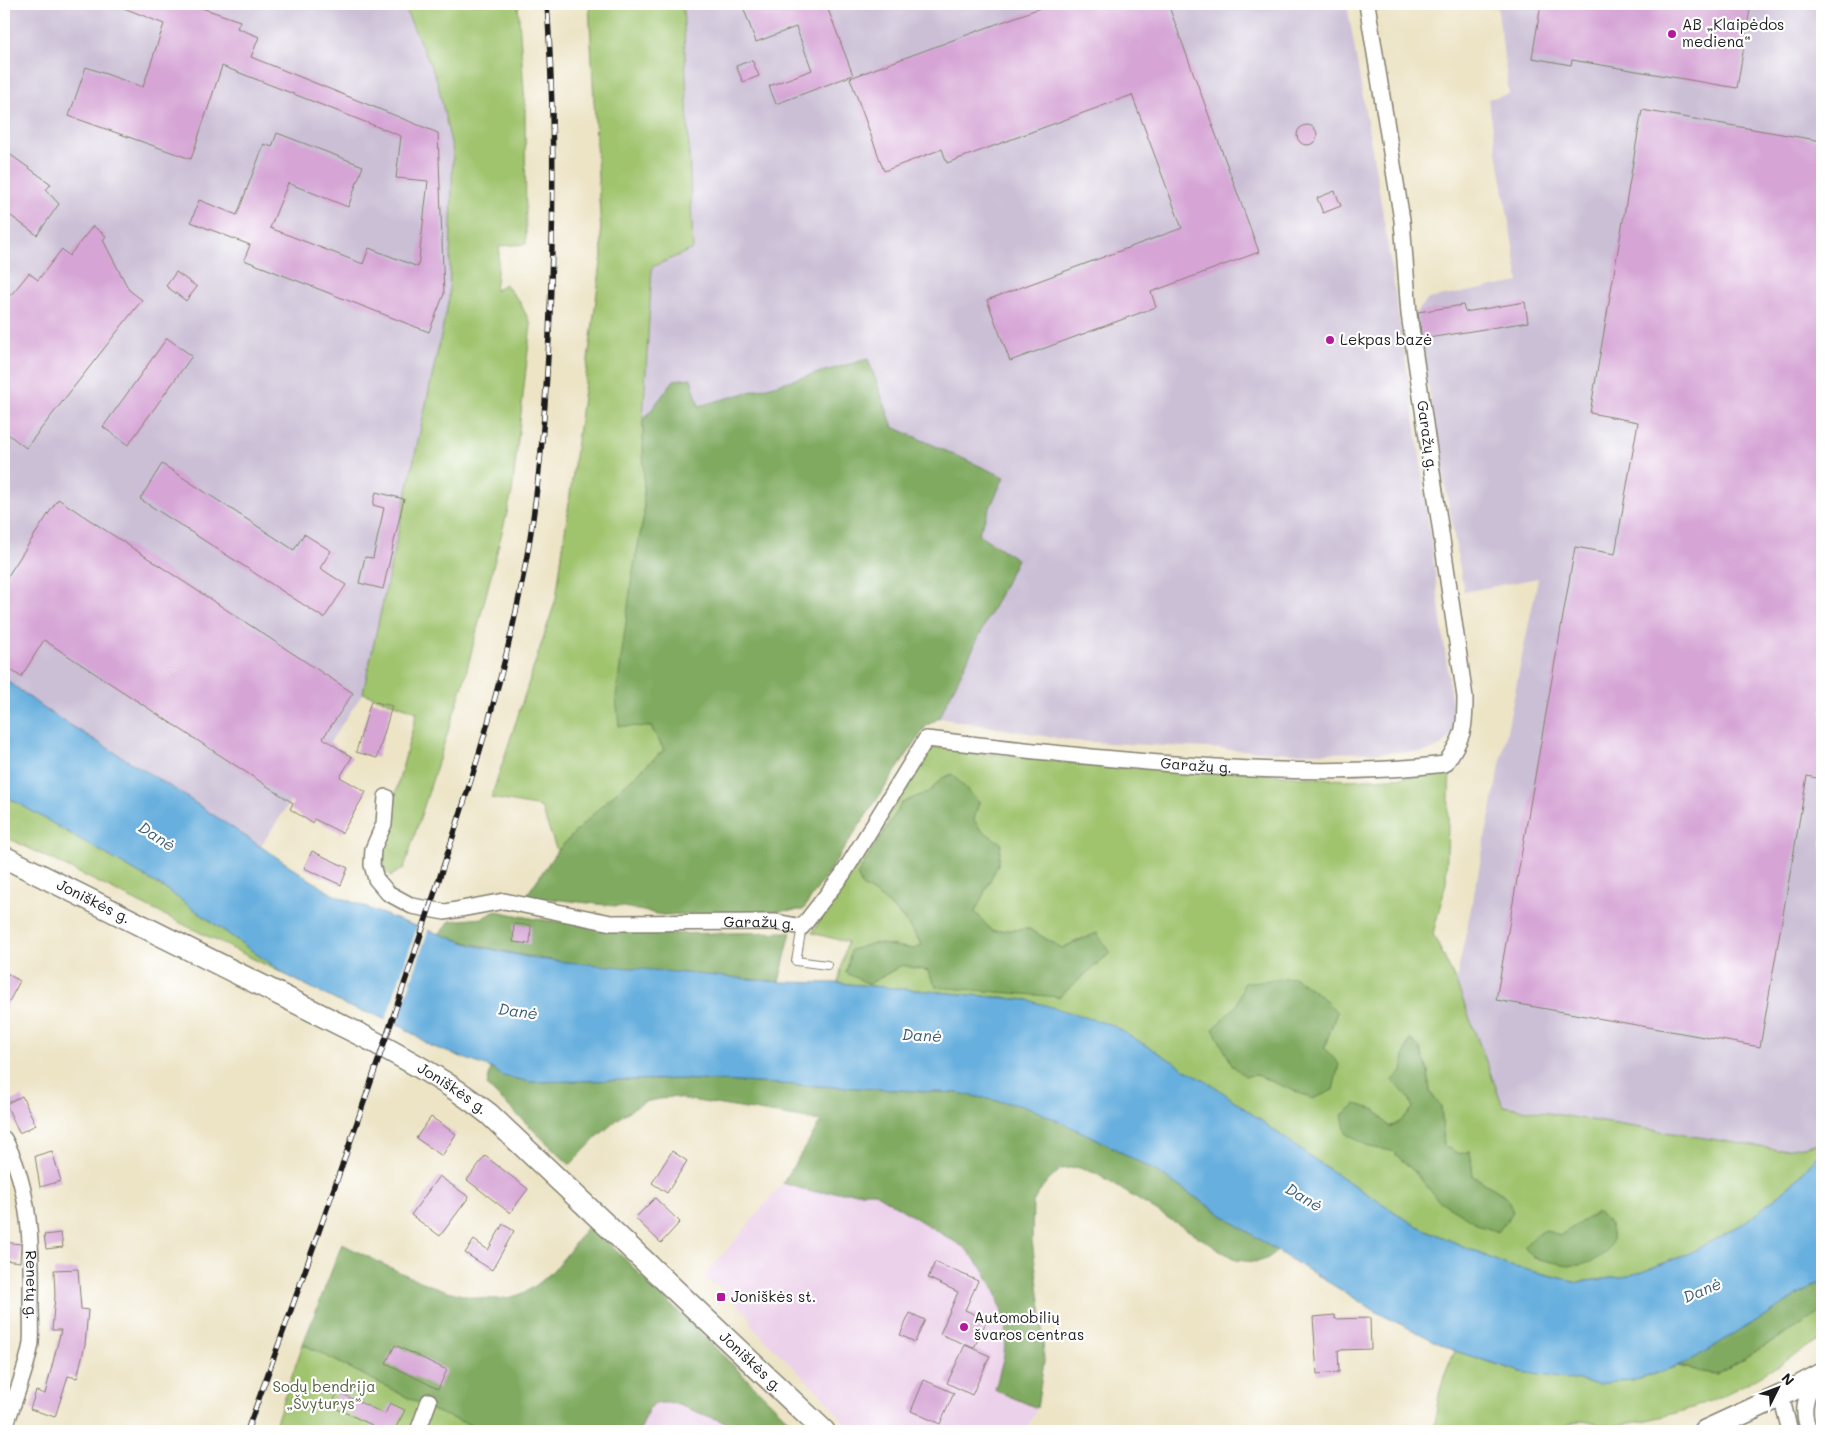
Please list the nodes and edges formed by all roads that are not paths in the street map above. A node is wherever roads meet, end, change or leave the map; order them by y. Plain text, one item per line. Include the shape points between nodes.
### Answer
1 (1366, 4) edge
2 (386, 797) dead end
3 (4, 857) edge
4 (802, 927) junction
5 (827, 965) dead end
6 (4, 1139) edge
7 (1818, 1376) edge
8 (1781, 1396) junction
9 (429, 1401) dead end
10 (1807, 1426) edge
11 (1718, 1430) edge
12 (4, 1431) edge
13 (418, 1431) edge
14 (824, 1431) edge
15 (1790, 1431) edge

1 - 4 street, Garažų g. via 1402,220 1409,314 1464,697 1465,726 1460,742 1445,764 1405,769 1314,772 1164,765 926,738 843,874
2 - 4 street, Garažų g. via 384,824 373,849 372,865 376,879 388,893 412,906 445,912 504,901 611,923 776,922
3 - 14 main road, Joniškės g. via 365,1037 419,1066 470,1100
4 - 5 lane via 796,961
6 - 12 street, Renetų g. via 25,1204 32,1284 31,1343
7 - 8 main road
7 - 10 street via 1804,1406
8 - 10 street
8 - 11 main road
8 - 15 street
9 - 13 street

